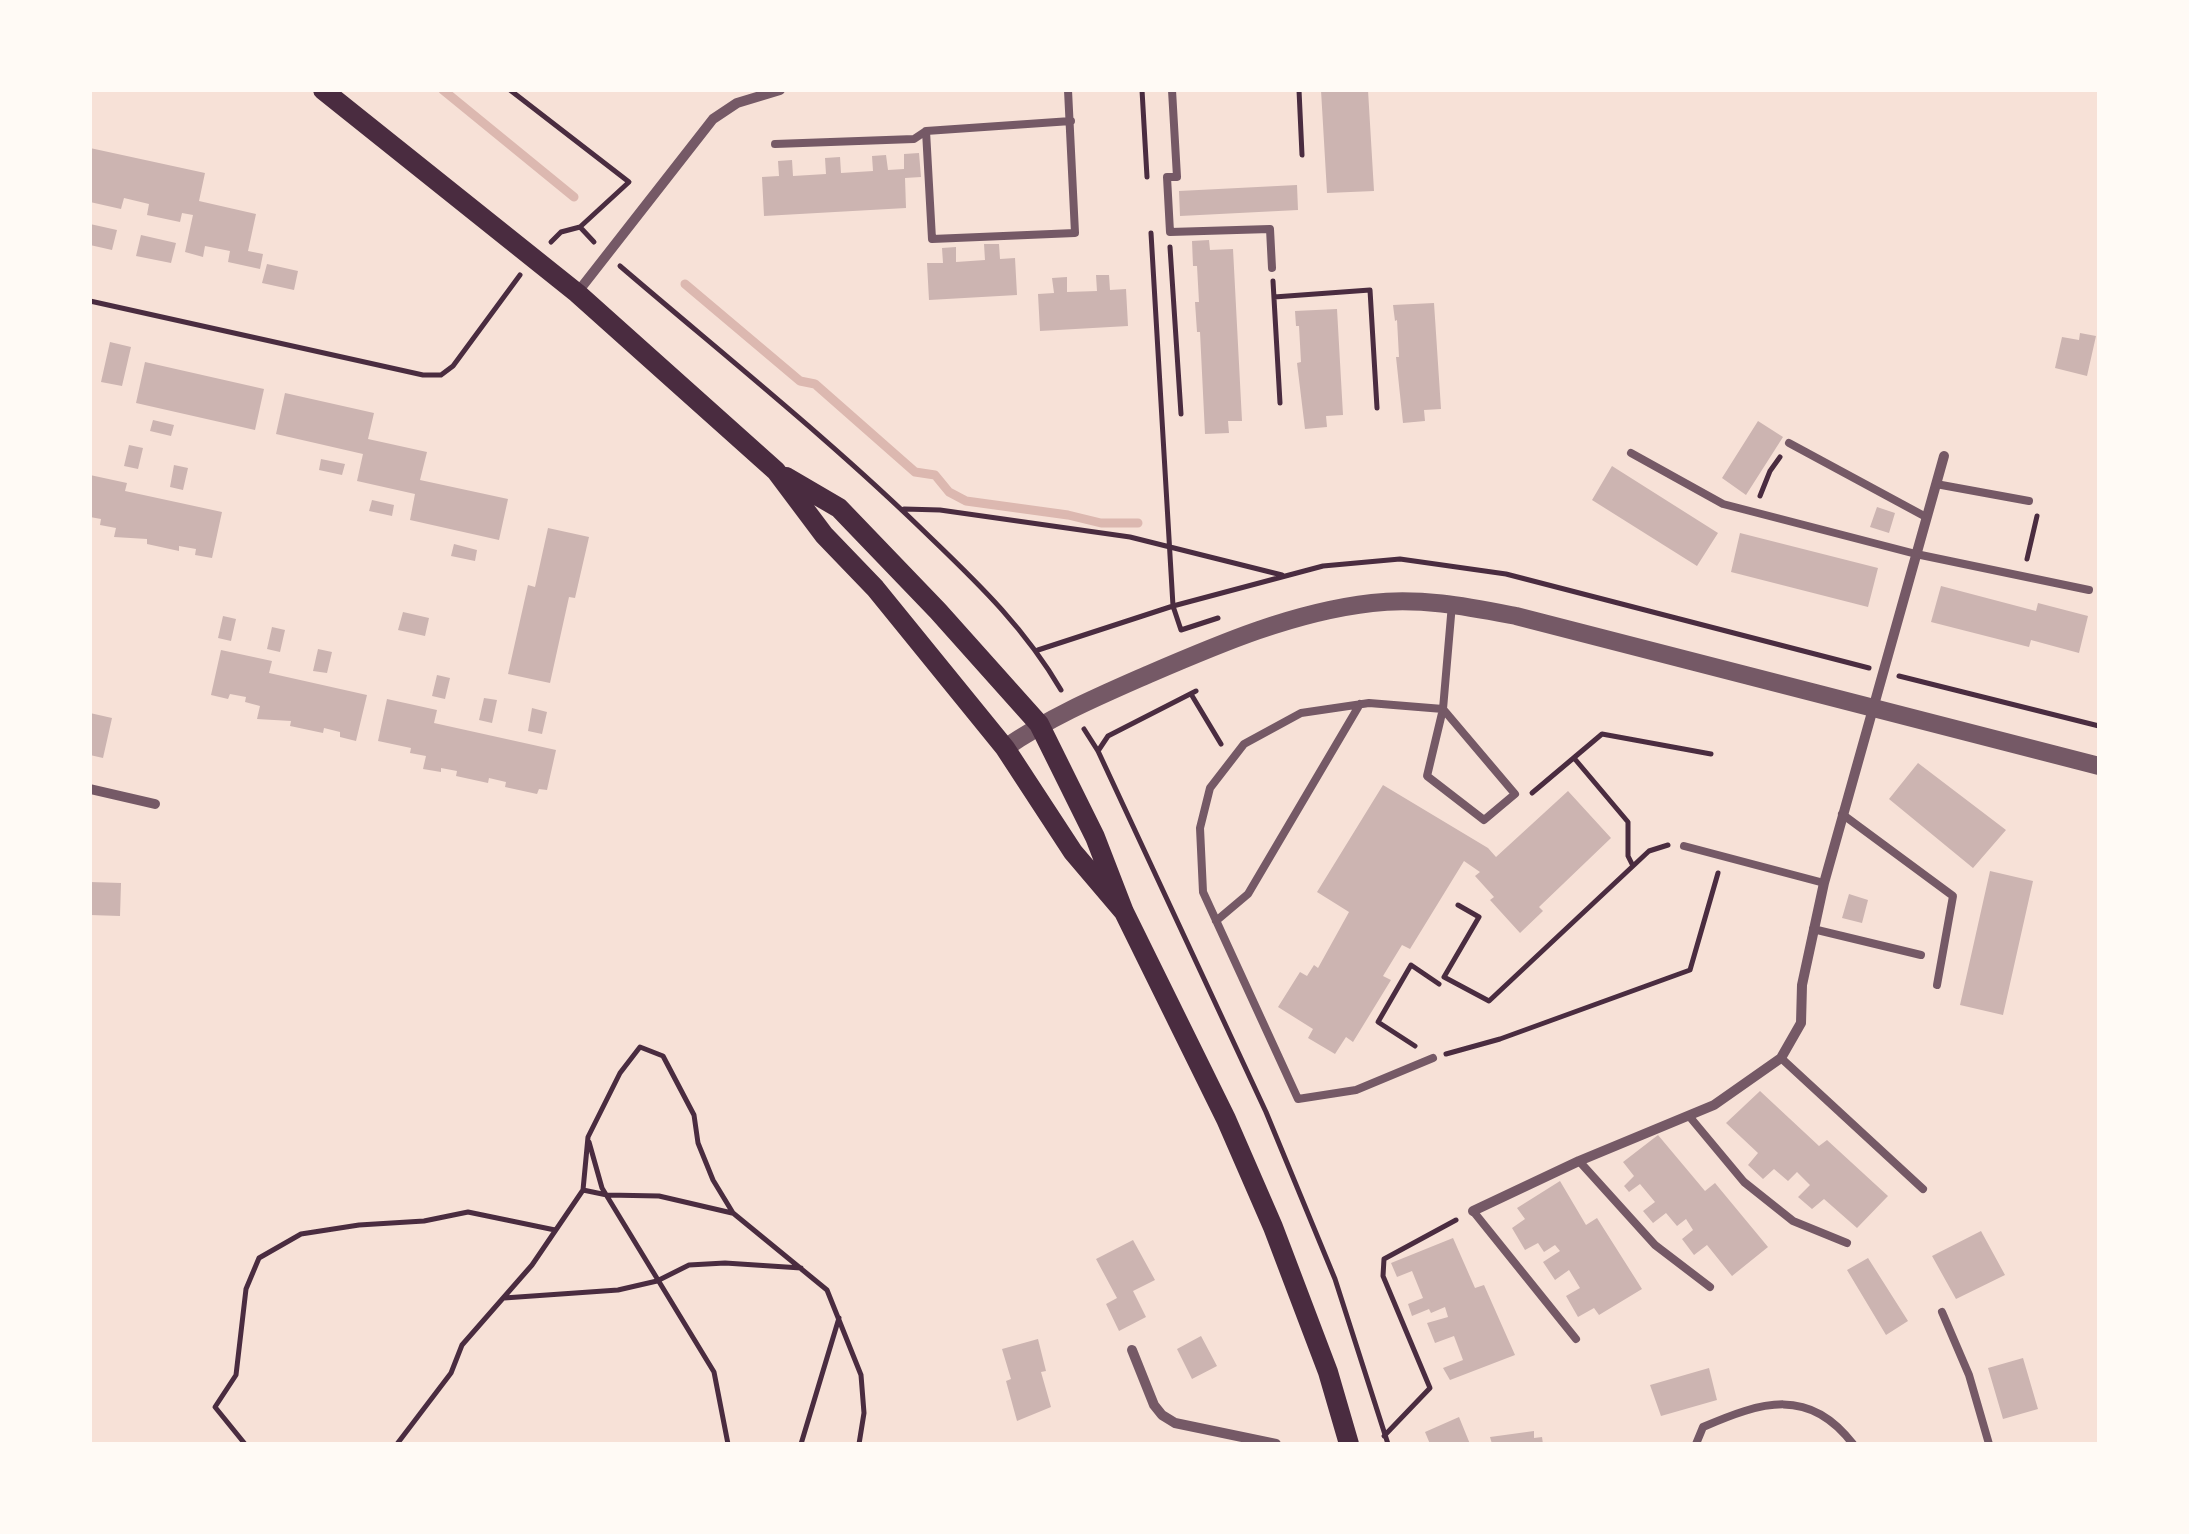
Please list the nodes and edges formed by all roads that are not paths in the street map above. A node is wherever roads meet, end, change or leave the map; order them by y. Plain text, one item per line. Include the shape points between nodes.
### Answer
1 (323, 90) edge
2 (780, 90) edge
3 (1068, 90) edge
4 (1172, 90) edge
5 (1071, 121) junction
6 (926, 131) junction
7 (775, 144) dead end
8 (1272, 268) road end
9 (577, 293) junction
10 (1790, 443) road end
11 (1630, 452) dead end
12 (1944, 456) dead end
13 (776, 471) junction
14 (1936, 484) junction
15 (2029, 501) road end
16 (1926, 518) junction
17 (1916, 554) junction
18 (2089, 590) dead end
19 (1452, 604) junction
20 (1360, 704) junction
21 (1871, 707) junction
22 (1442, 710) junction
23 (1039, 724) junction
24 (1004, 748) junction
25 (2099, 766) edge
26 (90, 789) edge
27 (155, 804) dead end
28 (1842, 814) junction
29 (1684, 846) road end
30 (1824, 883) junction
31 (1124, 912) junction
32 (1216, 921) junction
33 (1813, 930) junction
34 (1921, 955) dead end
35 (1937, 985) dead end
36 (1433, 1058) road end
37 (1781, 1058) junction
38 (1689, 1116) junction
39 (1578, 1161) junction
40 (1923, 1189) dead end
41 (1474, 1211) joint
42 (1848, 1244) dead end
43 (1710, 1287) dead end
44 (1942, 1312) dead end
45 (1576, 1338) dead end
46 (1132, 1350) dead end
47 (1276, 1444) edge
48 (1349, 1444) edge
49 (1696, 1444) edge
50 (1853, 1444) edge
51 (1989, 1444) edge

1 - 9 main road
2 - 9 street via 737,103 713,119
3 - 5 lane
4 - 8 lane via 1177,177 1167,177 1170,232 1270,228
5 - 6 lane
5 - 6 lane via 1075,233 932,239
6 - 7 lane via 914,139
9 - 13 main road
10 - 16 lane
11 - 17 lane via 1722,504
12 - 14 street
13 - 23 main road via 839,508
13 - 24 main road
14 - 15 lane
14 - 16 street
16 - 17 street
17 - 18 lane
17 - 21 street
19 - 21 street
19 - 22 lane
19 - 23 street via 1375,602 1293,619 1199,652
20 - 22 lane
20 - 32 lane via 1248,894
20 - 32 lane via 1301,713 1244,744 1210,788 1200,828 1203,892
21 - 25 street
21 - 28 street
22 - 22 lane via 1515,794 1484,820 1427,776
23 - 24 street
23 - 31 main road
24 - 31 main road
26 - 27 street
28 - 30 street
28 - 35 lane via 1953,896
29 - 30 lane
30 - 33 street
31 - 48 main road via 1226,1118 1322,1356
32 - 36 lane via 1298,1098 1356,1090
33 - 34 lane
33 - 37 street via 1800,1024
37 - 38 street
37 - 40 lane
38 - 39 street
38 - 42 lane via 1744,1182 1793,1220
39 - 41 street
39 - 43 lane via 1654,1245
41 - 45 lane
44 - 51 lane
46 - 47 street via 1162,1415
49 - 50 lane via 1702,1427 1752,1406 1800,1404 1840,1426

